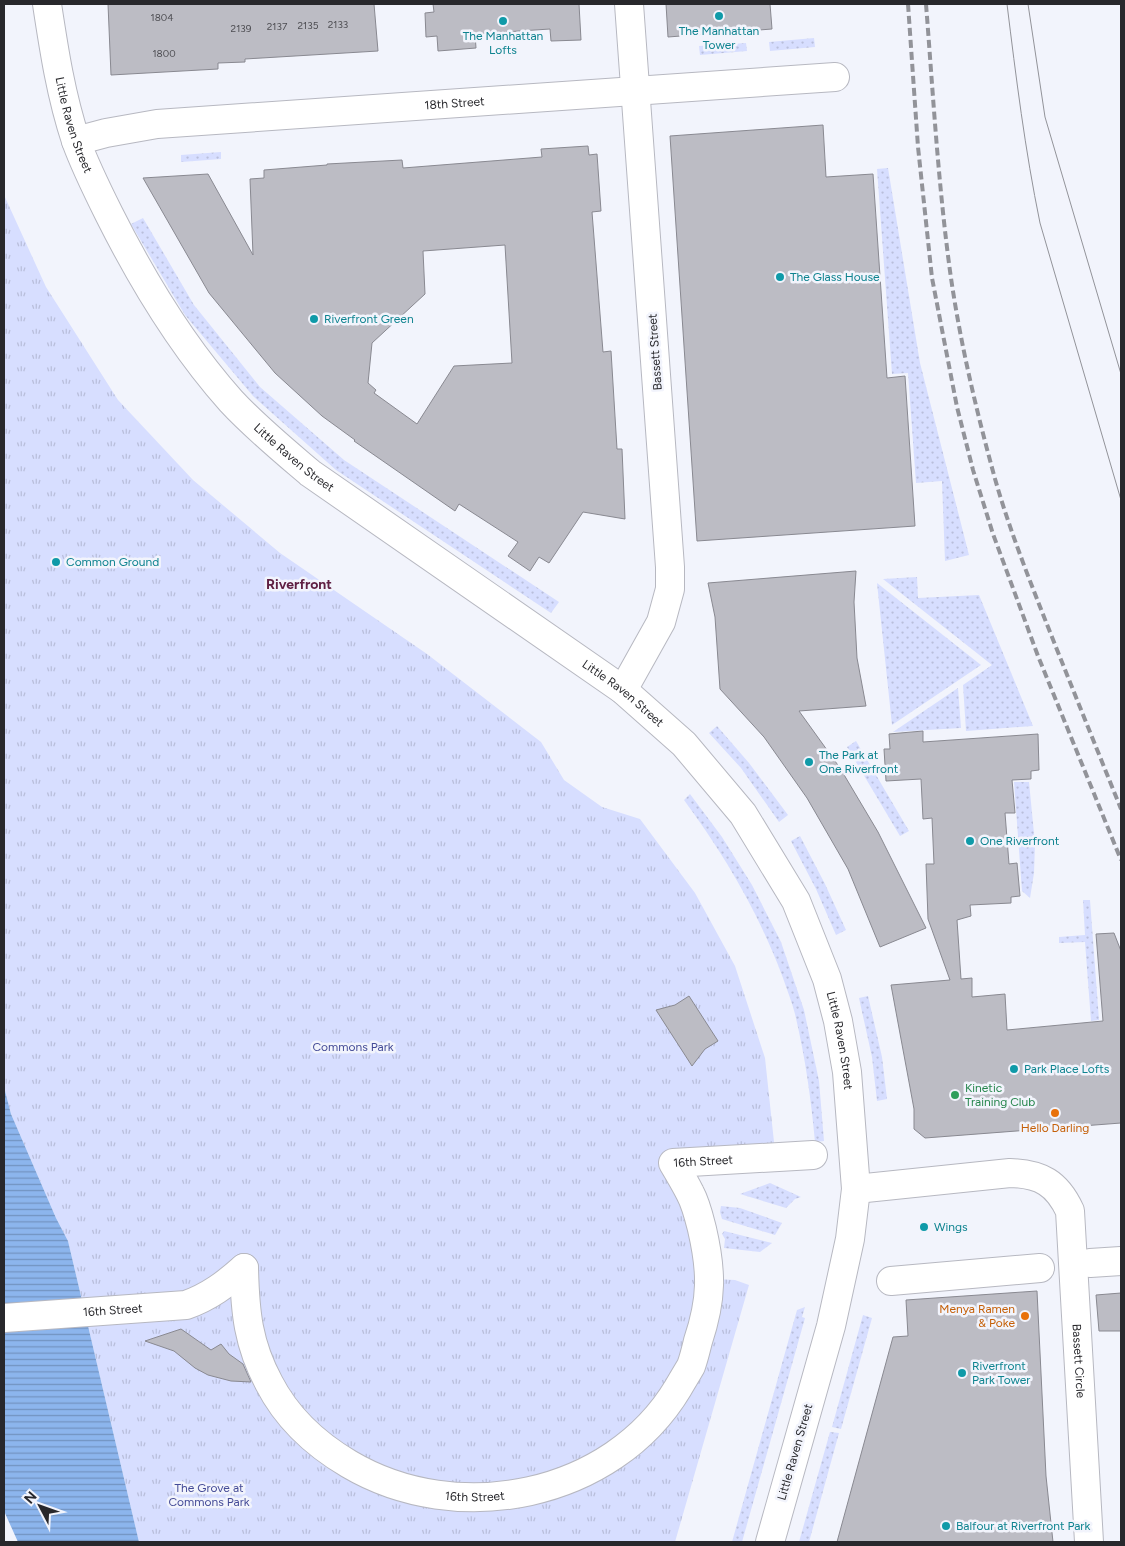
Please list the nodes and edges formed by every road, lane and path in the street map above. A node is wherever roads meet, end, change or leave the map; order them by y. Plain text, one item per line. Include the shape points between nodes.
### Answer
1 (47, 4) edge
2 (629, 4) edge
3 (835, 77) dead end
4 (635, 90) junction
5 (76, 141) junction
6 (623, 690) junction
7 (813, 1155) dead end
8 (856, 1189) junction
9 (1121, 1261) edge
10 (1090, 1263) dead end
11 (1040, 1268) dead end
12 (891, 1281) dead end
13 (4, 1318) edge
14 (770, 1542) edge
15 (1089, 1542) edge

1 - 5 street, Little Raven Street via 56,68
2 - 4 street, Bassett Street
3 - 4 street, 18th Street
4 - 5 street, 18th Street via 157,124
4 - 6 street, Bassett Street via 670,589 661,622
5 - 6 street, Little Raven Street via 136,265 170,320 231,401 310,473
6 - 8 street, Little Raven Street via 684,744 743,814 796,901 827,979 838,1021 847,1072
7 - 13 street, 16th Street via 673,1164 691,1194 708,1255 710,1292 690,1367 667,1406 644,1432 618,1453 570,1479 522,1493 460,1497 398,1487 360,1470 321,1446 277,1398 261,1366 246,1316 244,1268 220,1288 186,1305
8 - 14 street, Little Raven Street via 850,1239 831,1326
8 - 15 street, Bassett Circle via 1010,1173 1041,1178 1064,1198 1070,1211
9 - 10 street
11 - 12 street

